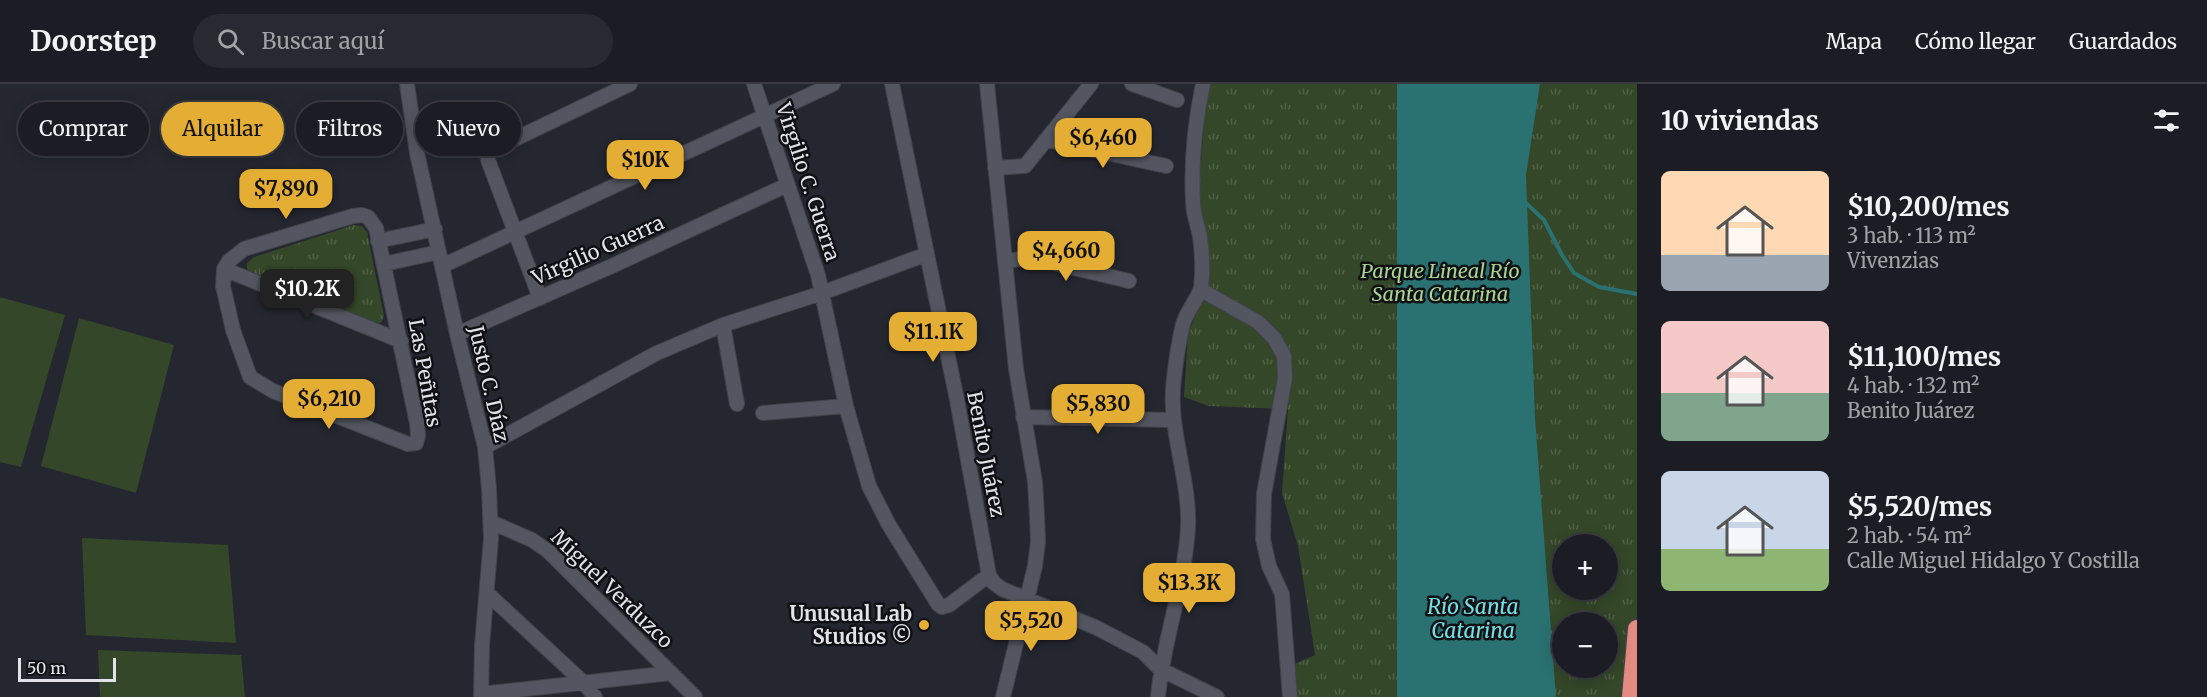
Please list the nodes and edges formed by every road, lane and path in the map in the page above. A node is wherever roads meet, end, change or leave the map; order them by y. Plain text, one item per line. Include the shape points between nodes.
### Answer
1 (407, 84) edge
2 (630, 84) edge
3 (754, 84) edge
4 (833, 84) edge
5 (892, 84) edge
6 (987, 84) edge
7 (1091, 84) edge
8 (1132, 84) edge
9 (1203, 84) edge
10 (1177, 100) dead end
11 (766, 117) junction
12 (1047, 140) junction
13 (1166, 166) dead end
14 (995, 168) junction
15 (787, 185) junction
16 (435, 229) junction
17 (514, 232) junction
18 (378, 241) junction
19 (439, 252) junction
20 (927, 254) junction
21 (1005, 262) junction
22 (384, 264) junction
23 (441, 266) junction
24 (224, 269) junction
25 (1129, 281) dead end
26 (1201, 290) junction
27 (822, 292) junction
28 (540, 298) junction
29 (723, 325) junction
30 (457, 334) junction
31 (401, 341) junction
32 (737, 404) dead end
33 (846, 406) junction
34 (763, 413) dead end
35 (1023, 417) junction
36 (1173, 420) junction
37 (485, 447) junction
38 (491, 522) junction
39 (989, 575) junction
40 (487, 593) junction
41 (1028, 600) junction
42 (1637, 629) edge
43 (1160, 669) junction
44 (670, 673) junction
45 (584, 683) junction
46 (481, 696) edge
47 (595, 697) edge
48 (695, 697) edge
49 (1003, 697) edge
50 (1158, 697) edge
51 (1217, 697) edge
52 (1290, 697) edge
53 (1631, 697) edge

1 - 16 street, Justo C. Díaz via 417,153
2 - 17 street via 487,154
3 - 11 street, Virgilio C. Guerra
4 - 11 street
5 - 20 street, Benito Juárez
6 - 14 street
7 - 12 street
8 - 10 street
9 - 26 street via 1196,125 1192,204 1200,239
11 - 15 street, Virgilio C. Guerra
11 - 17 street
12 - 13 street
12 - 14 street via 1025,166
14 - 21 street
15 - 27 street, Virgilio C. Guerra
15 - 28 street, Virgilio Guerra
16 - 18 street
16 - 19 street, Justo C. Díaz
17 - 23 street
17 - 28 street
18 - 22 street, Las Peñitas
18 - 24 street, Las Peñitas via 376,228 368,217 353,216 244,249
19 - 22 street
19 - 23 street, Justo C. Díaz
20 - 27 street
20 - 39 street, Benito Juárez
21 - 25 street via 1028,257
21 - 35 street
22 - 31 street, Las Peñitas
23 - 30 street, Justo C. Díaz
24 - 31 street
24 - 31 street, Las Peñitas via 222,286 250,377 273,391 412,444 418,436 417,423
26 - 36 street via 1183,324 1173,380
26 - 52 street via 1258,322 1284,356 1285,378 1264,494 1263,538 1269,566 1282,594
27 - 29 street
27 - 33 street, Virgilio C. Guerra
28 - 30 street, Virgilio Guerra
29 - 32 street
29 - 37 street via 657,353
30 - 37 street, Justo C. Díaz
33 - 34 street
33 - 39 street, Virgilio C. Guerra via 869,486 936,602 942,607 952,602
35 - 36 street
35 - 41 street via 1035,482 1038,533
36 - 43 street via 1188,527
37 - 38 street, Justo C. Díaz
38 - 40 street, Justo C. Díaz
38 - 44 street, Miguel Verduzco via 548,551
39 - 41 street via 1002,589
40 - 45 street
40 - 46 street, Justo C. Díaz
41 - 43 street via 1095,627 1143,652
41 - 49 street
42 - 53 highway
43 - 50 street
43 - 51 street
44 - 45 street
44 - 48 street, Miguel Verduzco
45 - 46 street
45 - 47 street

